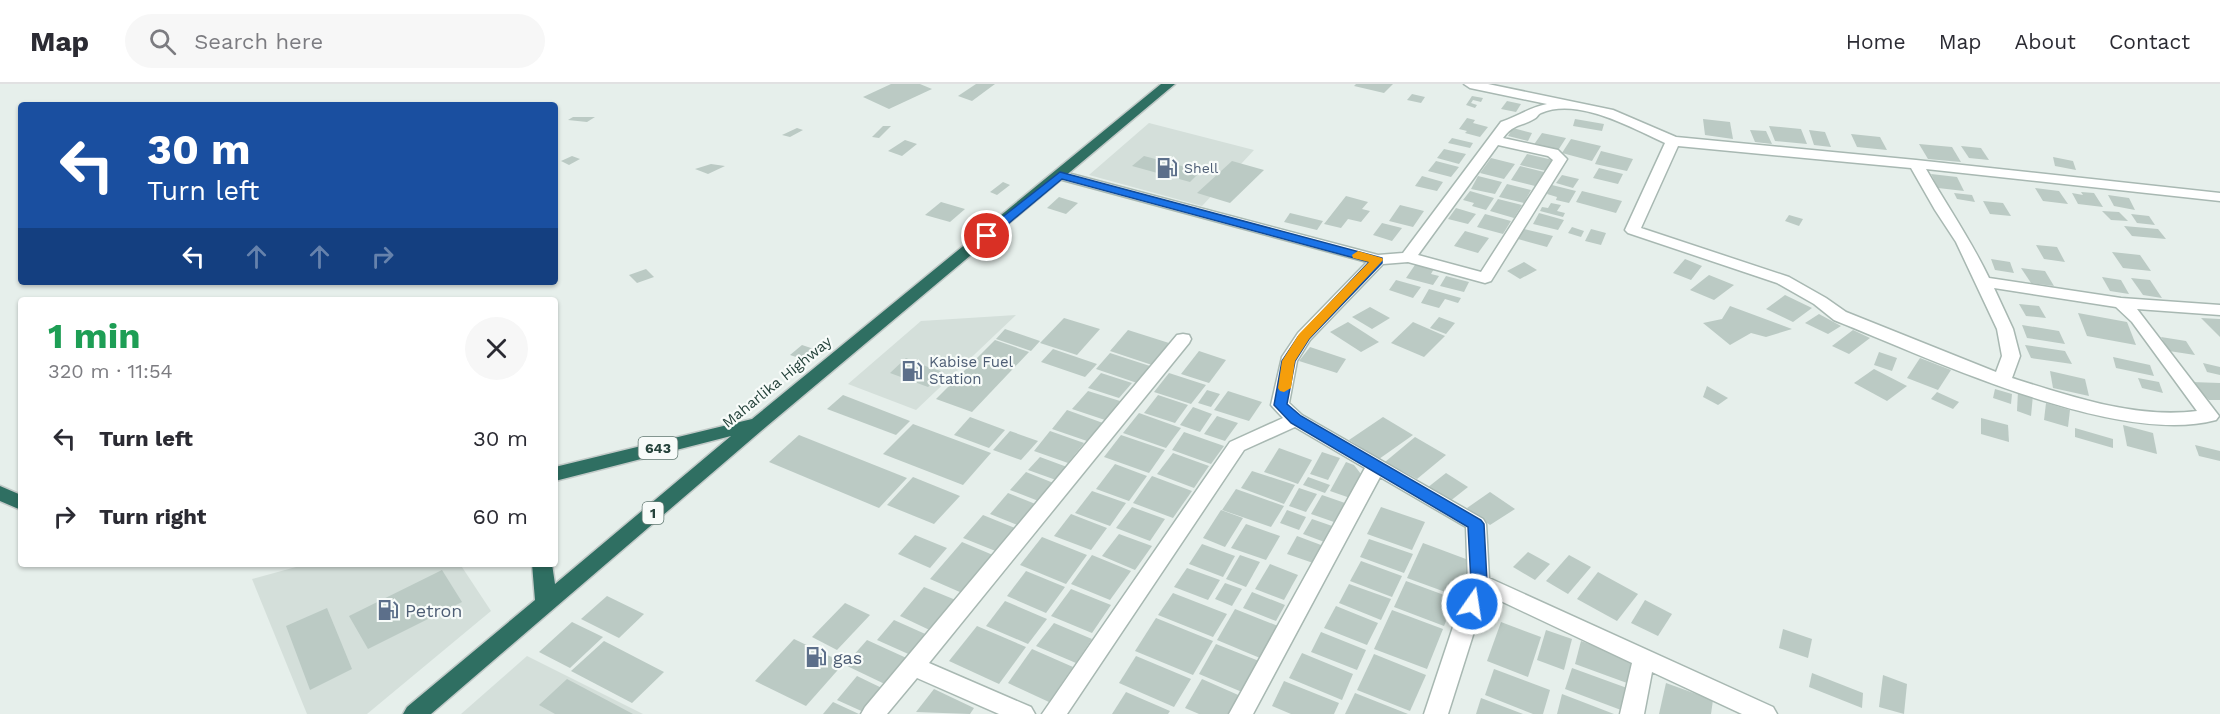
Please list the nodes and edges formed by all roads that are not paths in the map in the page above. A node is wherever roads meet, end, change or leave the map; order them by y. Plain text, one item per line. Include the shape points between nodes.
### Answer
1 (1169, 84) edge
2 (1470, 84) edge
3 (1568, 104) junction
4 (1495, 140) junction
5 (1673, 141) junction
6 (1916, 164) junction
7 (1060, 175) junction
8 (2220, 197) edge
9 (1408, 257) junction
10 (1377, 260) junction
11 (1984, 282) junction
12 (2121, 303) junction
13 (2220, 310) edge
14 (1183, 339) dead end
15 (2002, 381) junction
16 (2215, 416) edge
17 (1296, 419) junction
18 (760, 422) junction
19 (1376, 466) junction
20 (558, 473) edge
21 (0, 493) edge
22 (18, 502) edge
23 (542, 567) edge
24 (1479, 582) junction
25 (546, 603) junction
26 (1644, 659) junction
27 (913, 666) junction
28 (415, 714) edge
29 (873, 714) edge
30 (1023, 714) edge
31 (1054, 714) edge
32 (1241, 714) edge
33 (1436, 714) edge
34 (1632, 714) edge
35 (1765, 714) edge

1 - 7 highway, Maharlika Highway / 1
2 - 3 street
3 - 4 street via 1536,110 1514,120
3 - 5 street via 1608,113
4 - 9 street
4 - 9 street via 1554,153 1560,159 1485,278
5 - 6 street
5 - 15 street via 1633,230 1783,280 1840,316
6 - 8 street
6 - 11 street
7 - 10 street
7 - 18 highway, Maharlika Highway / 1
9 - 10 street
10 - 17 street via 1304,337 1288,361 1280,405
11 - 12 street
11 - 15 street via 2010,356
12 - 13 street
12 - 16 street
14 - 27 street
15 - 16 street via 2108,410 2170,420
17 - 19 street
17 - 31 street via 1237,446
18 - 20 highway, 643
18 - 25 highway, Maharlika Highway / 1
19 - 24 street via 1476,524
19 - 32 street
21 - 22 highway
23 - 25 highway
24 - 26 street
24 - 33 street
25 - 28 highway, Maharlika Highway / 1
26 - 34 street
26 - 35 street
27 - 29 street
27 - 30 street

